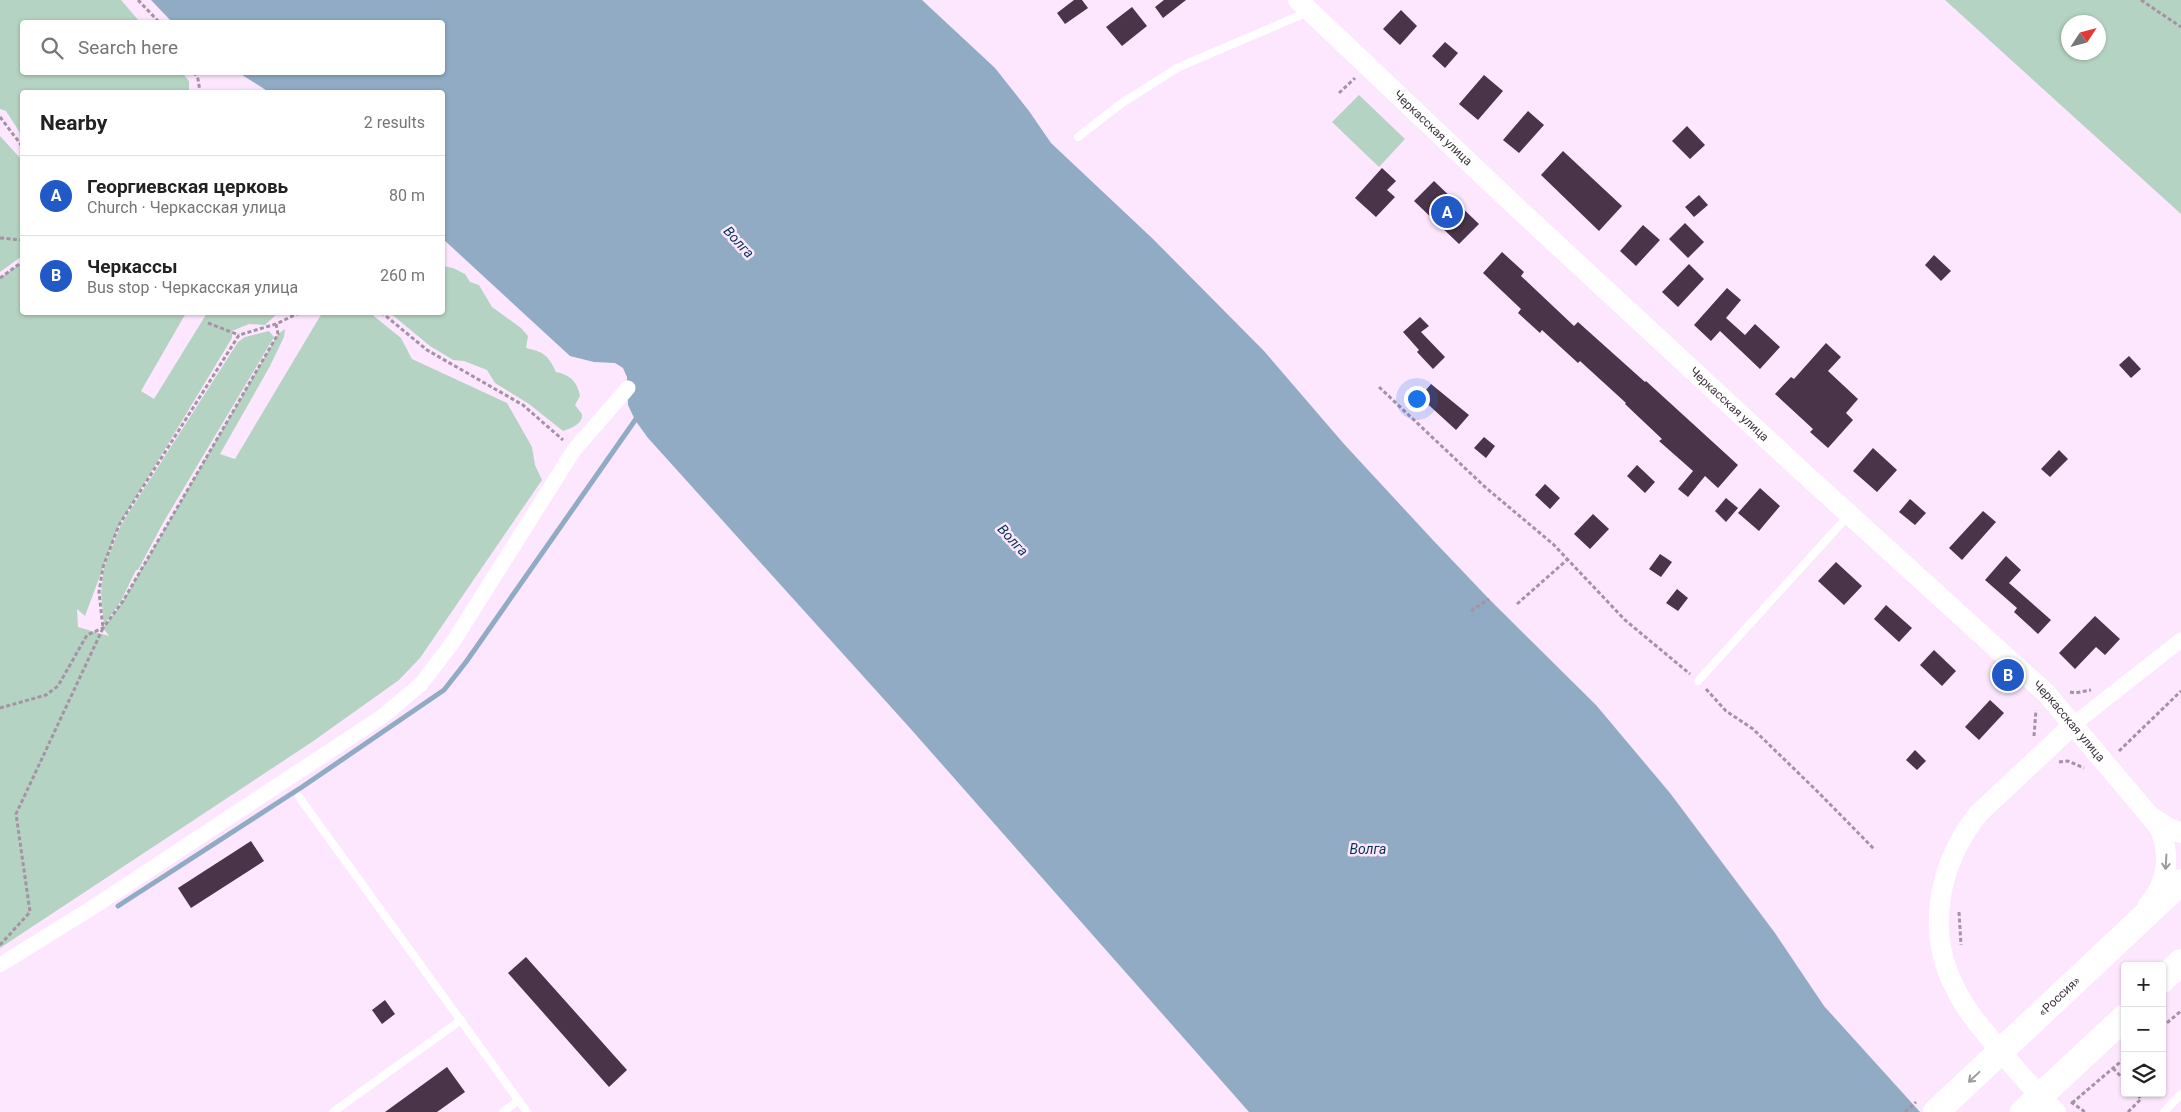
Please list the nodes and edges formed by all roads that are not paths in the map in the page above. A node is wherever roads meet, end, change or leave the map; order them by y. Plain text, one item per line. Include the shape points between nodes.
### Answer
1 (1304, 6) edge
2 (1078, 137) dead end
3 (628, 388) dead end
4 (1850, 515) junction
5 (2181, 640) edge
6 (1698, 681) road end
7 (2074, 724) junction
8 (299, 797) dead end
9 (2152, 816) junction
10 (2181, 833) edge
11 (2181, 882) edge
12 (2181, 962) edge
13 (0, 965) edge
14 (2166, 976) edge
15 (2181, 976) edge
16 (2166, 987) edge
17 (2069, 988) junction
18 (460, 1020) junction
19 (2119, 1024) edge
20 (2181, 1094) edge
21 (519, 1100) junction
22 (2063, 1109) edge
23 (333, 1112) edge
24 (503, 1112) edge
25 (527, 1112) edge
26 (1936, 1112) edge
27 (2023, 1112) edge
28 (2164, 1112) edge

1 - 2 lane via 1179,67 1122,103
1 - 4 street, Черкасская улица
3 - 13 street via 574,450 453,642 421,684 383,716
4 - 6 lane
4 - 7 street, Черкасская улица via 2048,694
5 - 7 street
7 - 9 street, Черкасская улица
7 - 22 street via 1967,828 1957,844 1944,879 1938,916 1938,934 1947,970 1964,1004 2015,1068
8 - 18 lane
9 - 10 street, Черкасская улица via 2167,828
9 -> 17 street, Черкасская улица via 2162,833 2166,852 2161,885
11 - 17 highway, «Россия»
12 - 14 highway
15 - 16 street
17 -> 26 highway, «Россия»
18 - 21 lane
18 - 23 lane
19 - 27 highway
20 - 28 lane
21 - 24 lane
21 - 25 lane

